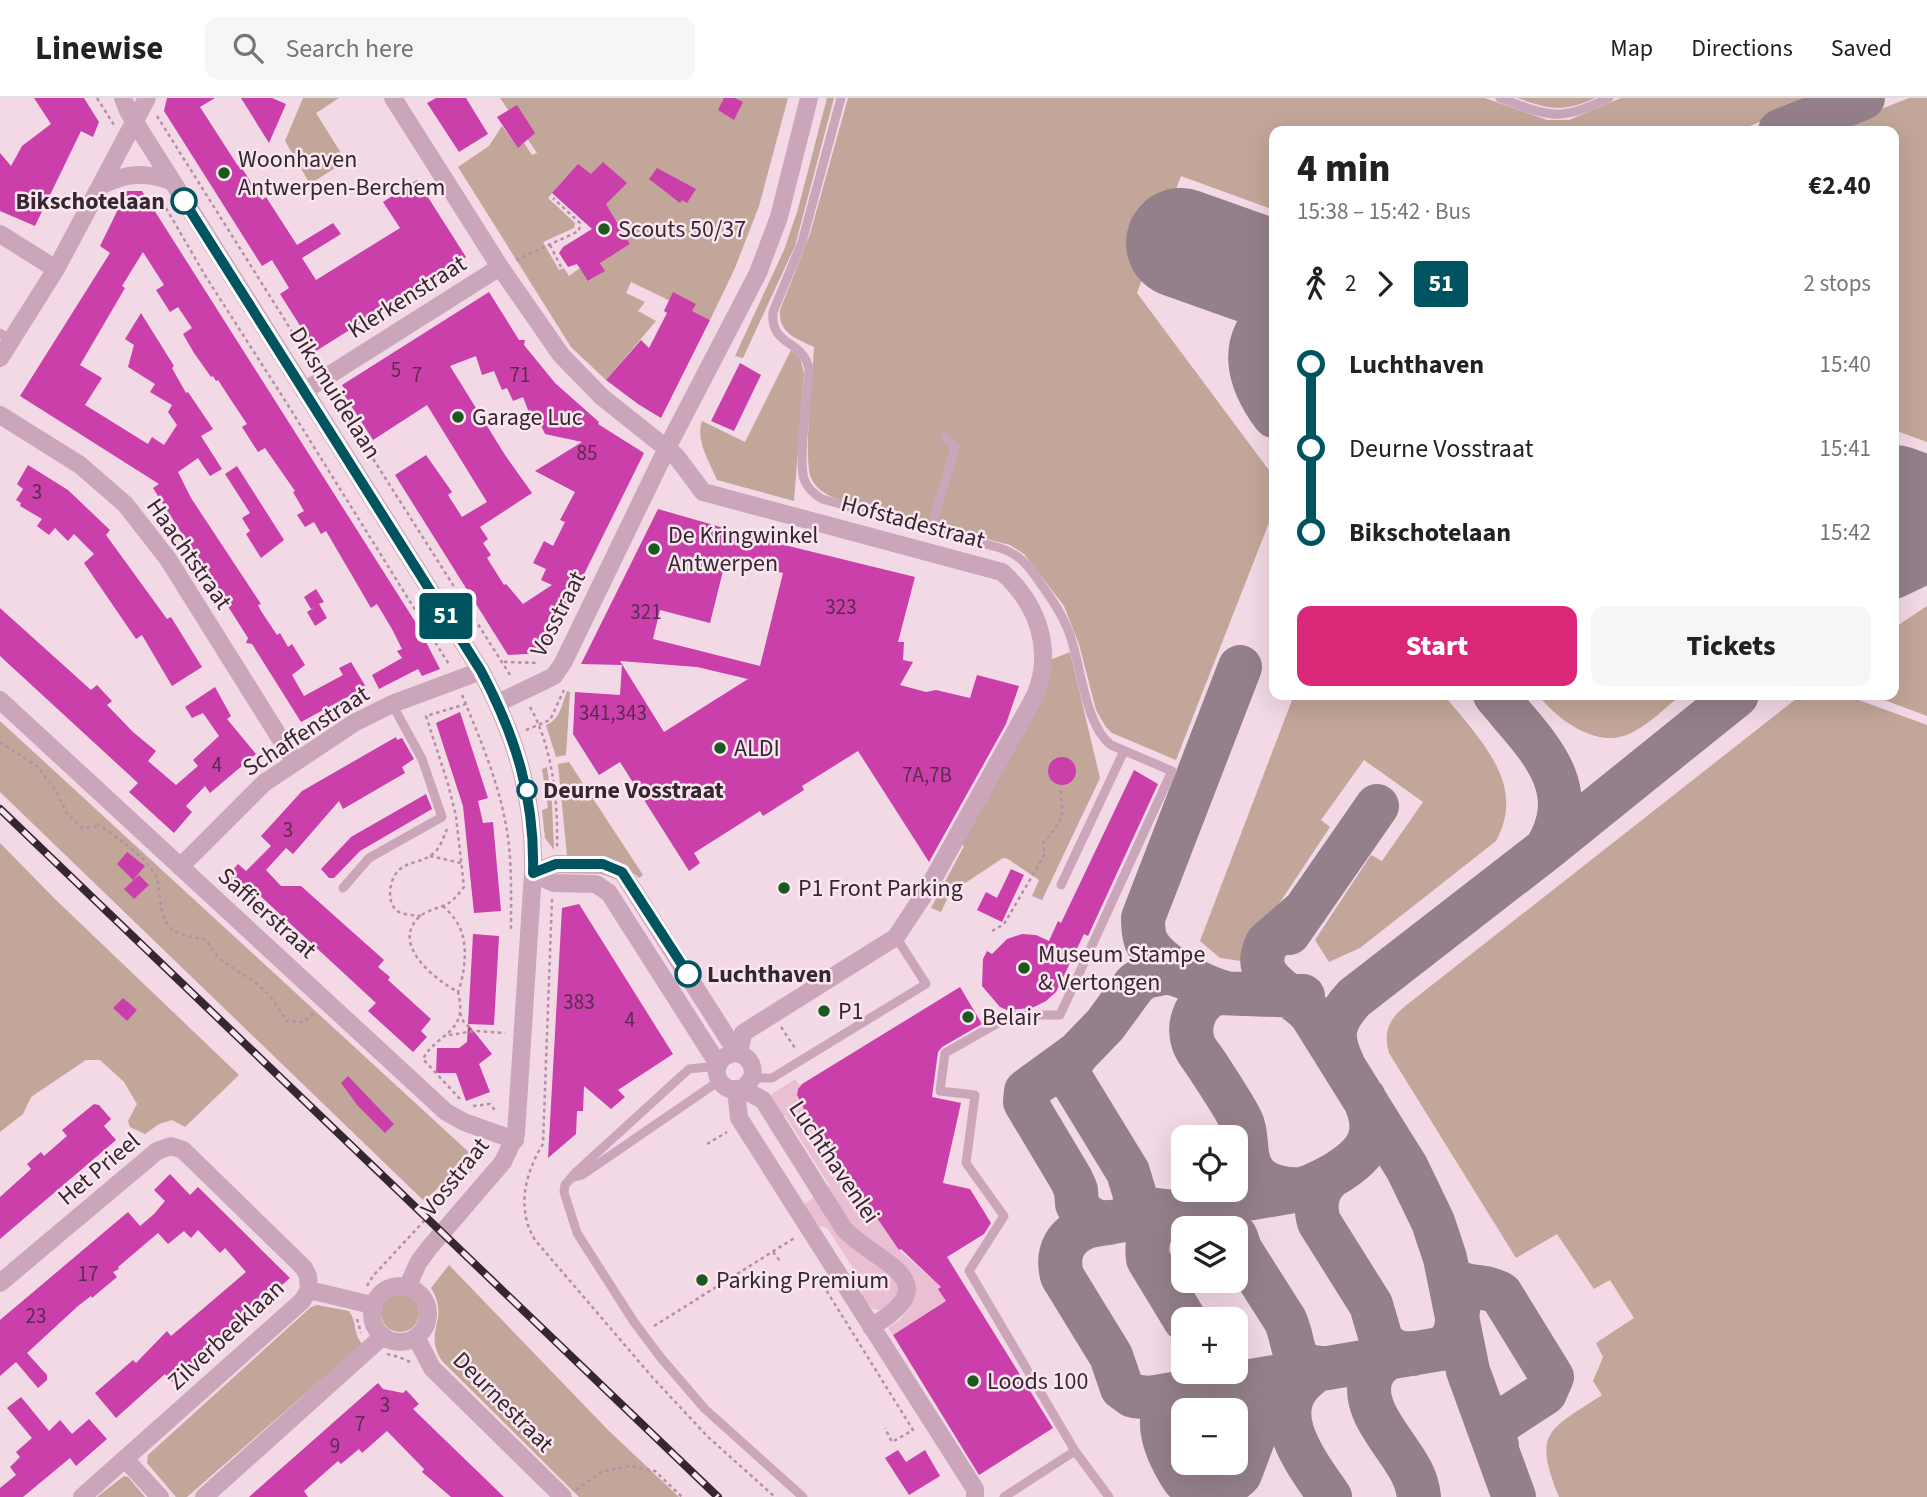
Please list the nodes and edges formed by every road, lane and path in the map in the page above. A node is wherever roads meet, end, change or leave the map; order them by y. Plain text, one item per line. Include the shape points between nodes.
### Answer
1 (97, 98) edge
2 (113, 98) edge
3 (147, 98) edge
4 (393, 98) edge
5 (809, 98) edge
6 (841, 98) edge
7 (1500, 98) edge
8 (1609, 98) edge
9 (130, 107) edge
10 (124, 142) junction
11 (146, 174) junction
12 (171, 181) junction
13 (102, 185) junction
14 (553, 198) dead end
15 (0, 234) edge
16 (550, 245) junction
17 (500, 267) junction
18 (561, 267) dead end
19 (56, 269) junction
20 (6, 337) edge
21 (0, 358) edge
22 (304, 391) junction
23 (0, 415) edge
24 (945, 437) dead end
25 (667, 448) junction
26 (931, 529) junction
27 (481, 671) junction
28 (457, 681) junction
29 (0, 700) edge
30 (498, 703) junction
31 (392, 704) junction
32 (466, 704) junction
33 (538, 726) dead end
34 (0, 742) edge
35 (1124, 751) junction
36 (295, 762) junction
37 (1060, 787) dead end
38 (456, 819) junction
39 (430, 856) junction
40 (461, 863) junction
41 (556, 864) junction
42 (181, 866) junction
43 (533, 873) junction
44 (511, 874) dead end
45 (554, 883) junction
46 (1062, 885) dead end
47 (343, 888) dead end
48 (443, 905) junction
49 (421, 916) junction
50 (992, 931) dead end
51 (896, 937) junction
52 (670, 947) junction
53 (651, 959) junction
54 (458, 992) junction
55 (327, 1001) junction
56 (460, 1012) junction
57 (475, 1031) junction
58 (505, 1032) dead end
59 (446, 1036) junction
60 (738, 1054) junction
61 (718, 1071) junction
62 (744, 1086) junction
63 (461, 1102) dead end
64 (468, 1106) dead end
65 (731, 1130) dead end
66 (492, 1134) junction
67 (514, 1140) junction
68 (707, 1144) dead end
69 (569, 1179) junction
70 (790, 1229) dead end
71 (796, 1237) junction
72 (798, 1244) dead end
73 (773, 1252) junction
74 (780, 1262) dead end
75 (820, 1279) dead end
76 (0, 1283) edge
77 (408, 1286) junction
78 (309, 1290) junction
79 (366, 1303) junction
80 (871, 1326) junction
81 (642, 1333) junction
82 (383, 1336) junction
83 (416, 1337) junction
84 (885, 1428) dead end
85 (1075, 1451) junction
86 (126, 1460) junction
87 (977, 1494) edge
88 (562, 1496) edge
89 (82, 1497) edge
90 (160, 1497) edge
91 (204, 1497) edge
92 (682, 1497) edge
93 (775, 1497) edge
94 (803, 1497) edge
95 (1004, 1497) edge
96 (1109, 1497) edge

1 - 10 path
2 - 9 street, Diksmuidelaan
3 - 9 street
4 - 17 street, Hofstadestraat
5 - 25 street, Vosstraat via 779,217 758,272
6 - 26 lane via 802,242 772,324 776,335 808,361 803,470 808,487 831,502
7 - 8 lane via 1559,115
9 - 10 street
9 - 12 street, Diksmuidelaan
10 - 13 street
11 - 12 street
11 - 13 street via 123,176
11 - 28 path
12 - 22 street, Diksmuidelaan
13 - 19 street
14 - 16 path via 580,223 579,231
15 - 19 street
16 - 17 path
16 - 18 path
17 - 22 street, Klerkenstraat
17 - 25 street, Hofstadestraat via 561,355 601,397
19 - 20 street
20 - 21 street
22 - 27 street, Diksmuidelaan
23 - 36 street, Haachtstraat via 80,465 125,505 168,559
24 - 26 lane via 954,447
25 - 30 street, Vosstraat via 558,673
25 - 51 street, Hofstadestraat via 703,492 1002,572 1014,584 1040,632 1044,648 1041,680 989,767 927,890
26 - 35 lane via 1011,551 1022,559 1058,608 1069,632 1103,739
27 - 28 street, Schaffenstraat
27 - 30 street, Diksmuidelaan
28 - 31 street, Schaffenstraat
28 - 32 path
29 - 42 street, Saffierstraat
30 - 43 street, Vosstraat via 528,792
31 - 36 street, Schaffenstraat
31 - 47 lane via 422,759 442,817 369,858
32 - 38 path via 426,716
32 - 44 path via 497,786
33 - 41 path via 554,781
34 - 55 path via 38,767 67,814 82,828 96,823 144,861 160,883 167,925 177,934 207,940 212,953 226,966 265,990 287,1021 304,1022
35 - 46 lane
35 - 85 lane via 1172,771 1060,1015 1012,1015 945,1053 940,1091 975,1095 966,1163 1004,1216 969,1271
36 - 42 street, Schaffenstraat via 264,783
37 - 50 path via 1063,811 1043,843 1045,854 1004,924
38 - 39 path
38 - 40 path
39 - 40 path
39 - 49 path via 407,864 391,881 391,898 398,912
40 - 48 path via 464,887 452,902
41 - 43 street
41 - 52 street via 603,864 622,872
42 - 55 street, Saffierstraat
43 - 45 street
43 - 67 street, Vosstraat
45 - 53 street via 603,887
45 - 93 path via 543,1144 531,1163 524,1214 527,1227 680,1407
48 - 49 path
48 - 54 path via 462,936
49 - 54 path via 413,927 414,952 428,971
51 - 60 street, Hofstadestraat via 743,1032
51 - 62 lane via 926,984 772,1078
52 - 53 street
52 - 60 street
53 - 61 street
54 - 56 path
55 - 66 street, Saffierstraat via 446,1112
56 - 57 path via 464,1023
56 - 59 path
57 - 58 path
57 - 59 path
59 - 63 path via 429,1048 423,1059
60 - 61 street via 725,1056
60 - 62 street via 750,1062
61 - 62 street, Luchthavenlei via 729,1089
61 - 69 lane via 582,1175
61 - 69 lane via 690,1069
62 - 80 street via 739,1118
62 - 80 street, Luchthavenlei via 763,1100 844,1229 892,1265 907,1283 906,1296 897,1309
64 - 66 path via 493,1106
65 - 68 path
66 - 67 street, Saffierstraat
66 - 79 path via 475,1166 373,1276
67 - 77 street, Vosstraat via 503,1162 418,1263
69 - 81 lane via 564,1192 577,1233
70 - 71 path
71 - 72 path
71 - 73 path
73 - 74 path
73 - 81 path
75 - 84 path via 913,1430 892,1442
76 - 78 street, Het Prieel via 157,1151 171,1146 183,1150 303,1268
77 - 79 street via 386,1289
77 - 83 street via 424,1299 428,1309 428,1320
78 - 79 street, Zilverbeeklaan
78 - 86 street, Zilverbeeklaan
79 - 82 street
80 - 87 street
81 - 94 lane via 705,1409
82 - 83 street via 399,1342
82 - 91 street
83 - 88 street, Deurnestraat via 432,1368
85 - 95 lane
85 - 96 lane
86 - 89 street, Zilverbeeklaan
86 - 90 street
88 - 92 path via 581,1489 601,1472 629,1466 655,1471

